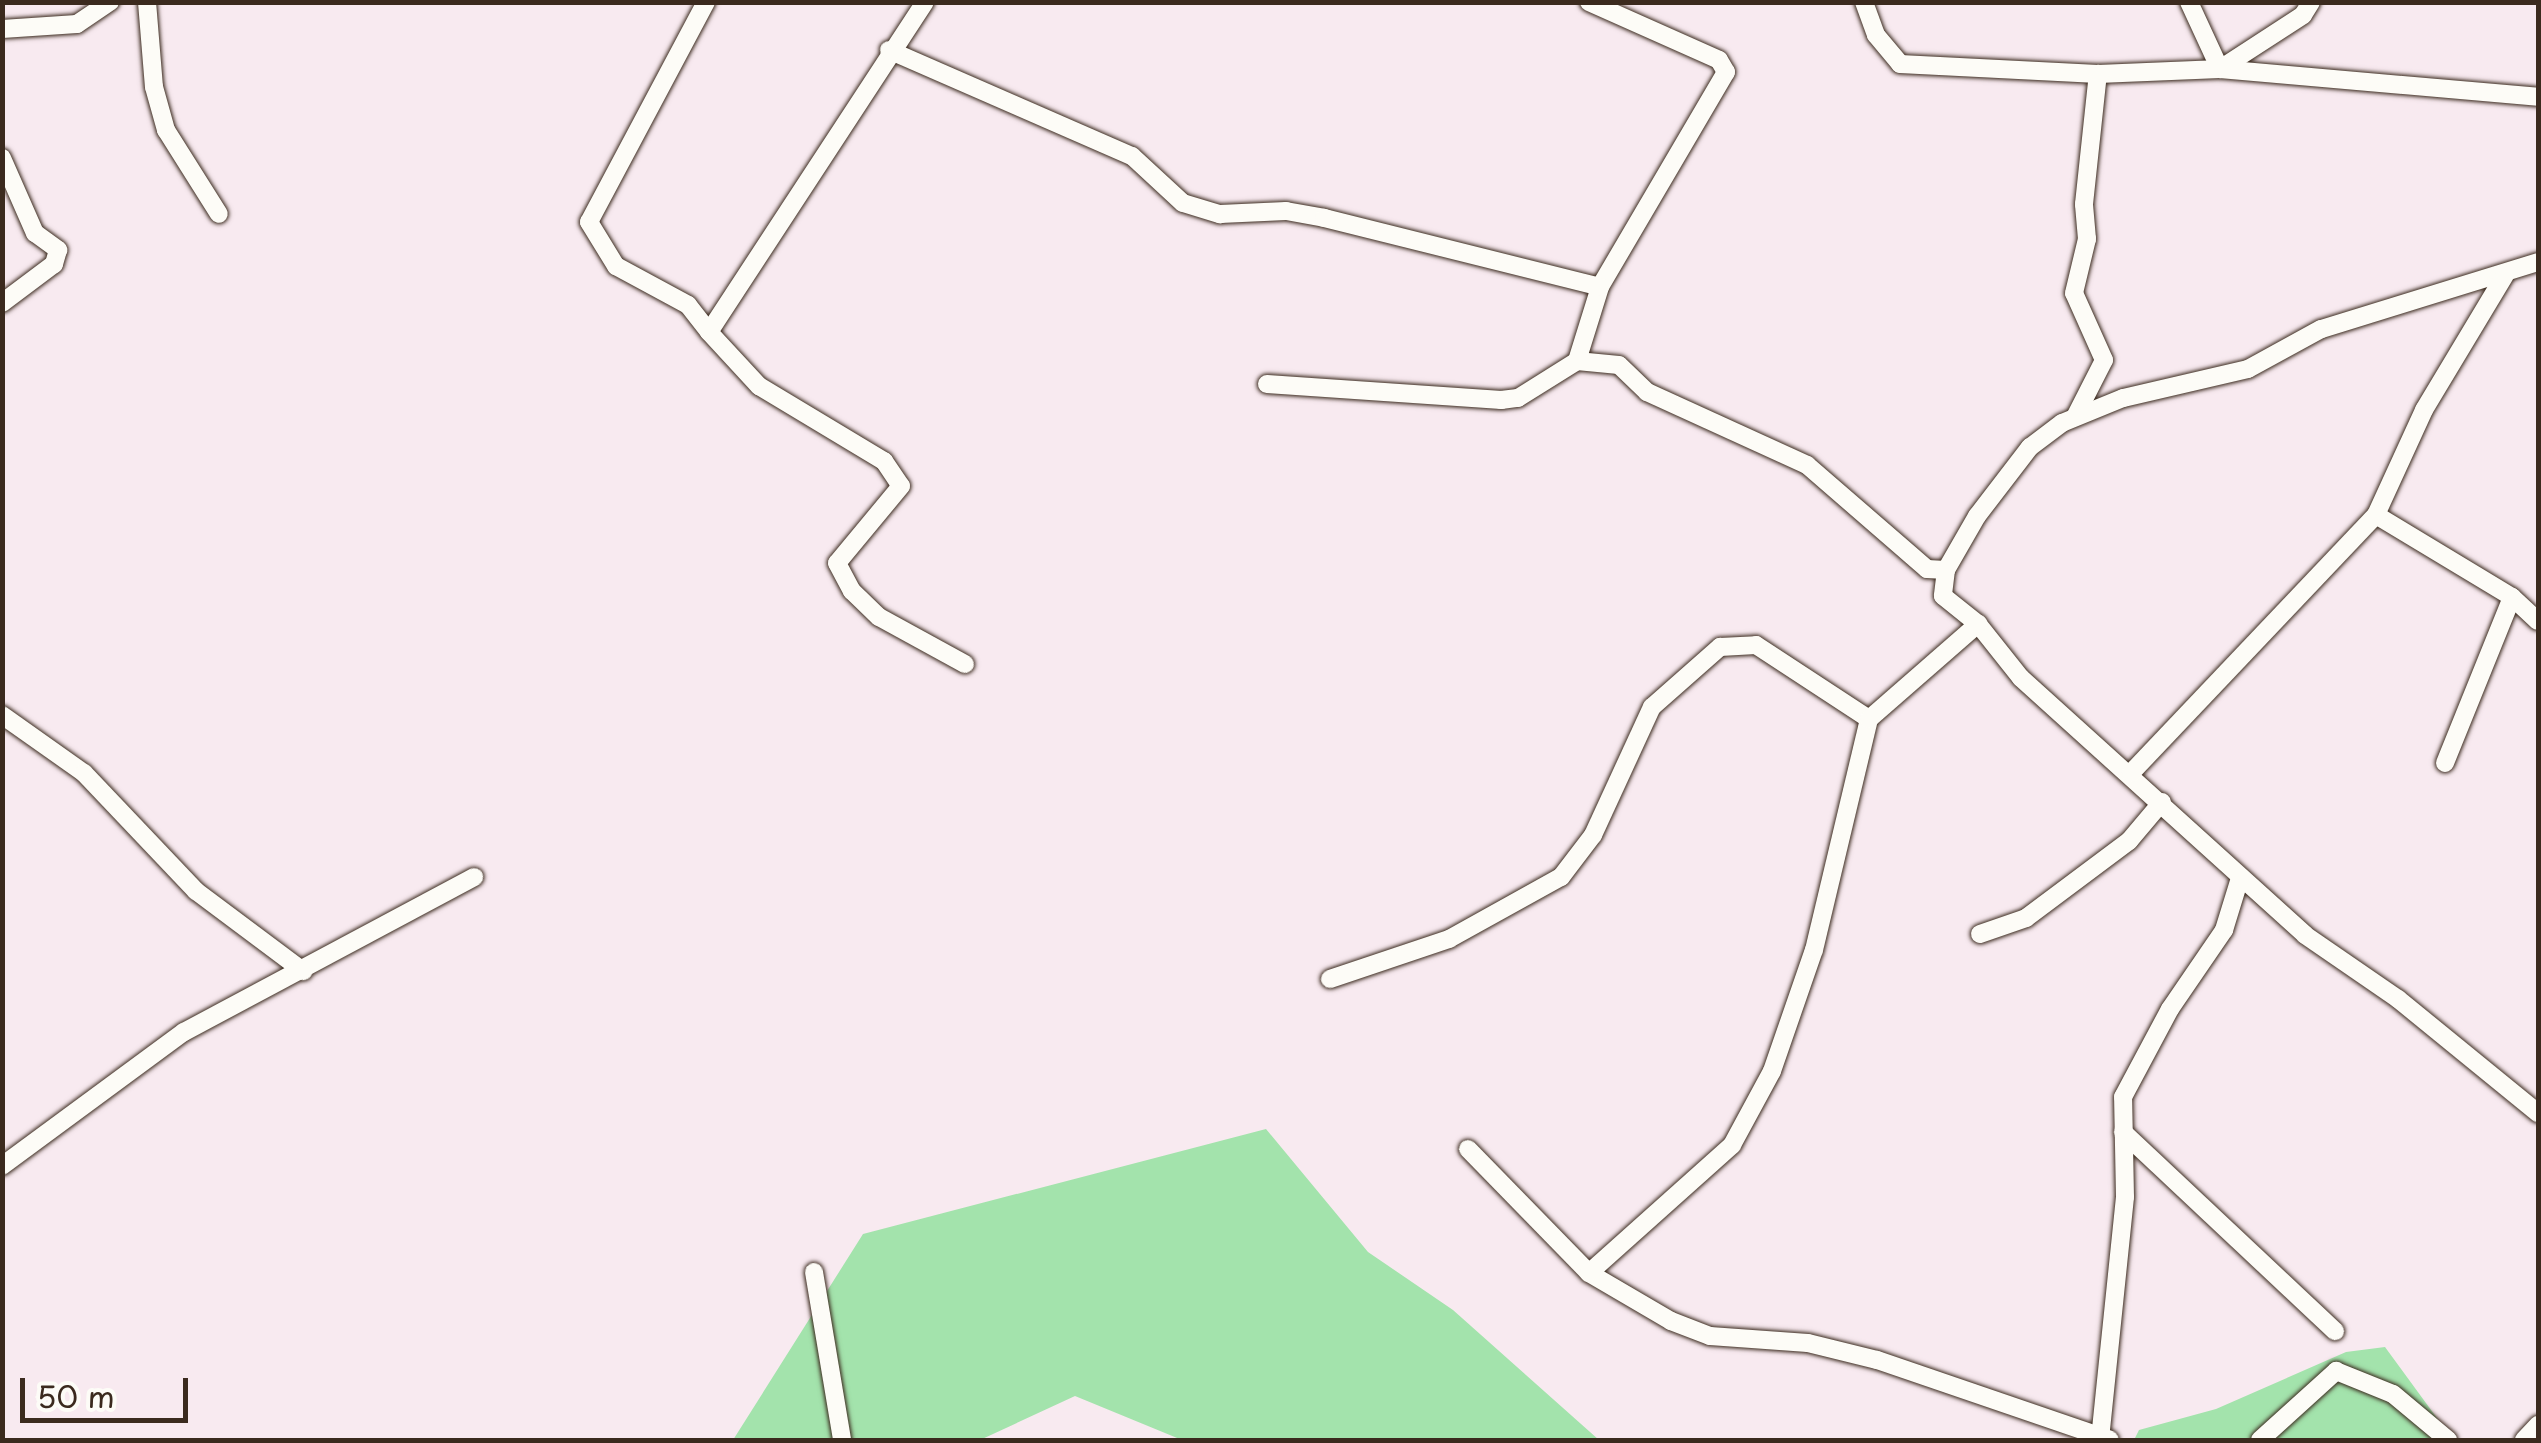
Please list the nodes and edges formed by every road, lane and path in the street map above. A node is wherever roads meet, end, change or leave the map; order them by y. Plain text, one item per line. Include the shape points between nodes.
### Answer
1 (110, 2) edge
2 (146, 2) edge
3 (706, 2) edge
4 (926, 2) edge
5 (1589, 2) edge
6 (1864, 2) edge
7 (2189, 2) edge
8 (2311, 2) edge
9 (2, 29) edge
10 (889, 50) junction
11 (2220, 69) junction
12 (2098, 74) junction
13 (2538, 97) edge
14 (2, 158) edge
15 (219, 214) dead end
16 (2538, 262) edge
17 (2505, 275) junction
18 (1600, 287) junction
19 (2, 302) edge
20 (709, 332) junction
21 (1577, 362) junction
22 (1267, 384) dead end
23 (2075, 418) junction
24 (2376, 515) junction
25 (1946, 570) junction
26 (2512, 597) junction
27 (2538, 621) edge
28 (1978, 624) junction
29 (965, 664) dead end
30 (2, 715) edge
31 (1870, 718) junction
32 (2445, 764) dead end
33 (2131, 772) junction
34 (2162, 802) junction
35 (474, 877) dead end
36 (2240, 878) junction
37 (1980, 934) dead end
38 (303, 971) junction
39 (1330, 979) dead end
40 (2538, 1112) edge
41 (2123, 1132) junction
42 (1468, 1150) dead end
43 (2, 1166) edge
44 (814, 1272) dead end
45 (1588, 1273) junction
46 (2335, 1330) dead end
47 (2538, 1424) edge
48 (2100, 1439) edge
49 (842, 1440) edge
50 (2110, 1440) edge
51 (2260, 1440) edge
52 (2448, 1440) edge
53 (2524, 1440) edge

1 - 9 street via 77,24
2 - 15 street via 166,130
3 - 20 street via 589,222 616,266 688,305
4 - 10 street
5 - 18 street via 1719,60 1726,72
6 - 12 street via 1876,36 1900,64
7 - 11 street
8 - 11 street via 2302,16
10 - 18 street via 1132,156 1183,203 1220,214 1286,210
10 - 20 street
11 - 12 street
11 - 13 street
12 - 23 street via 2084,204 2087,240 2074,293 2104,360
14 - 19 street via 35,232 58,250 54,264
16 - 17 street
17 - 23 street via 2321,329 2248,369 2123,398
17 - 24 street via 2424,410
18 - 21 street
20 - 29 street via 759,386 884,461 902,486 837,562 852,591 880,617
21 - 22 street via 1518,398 1501,400
21 - 25 street via 1619,365 1647,392 1807,465 1927,568
23 - 25 street via 2030,447
24 - 26 street
24 - 33 street
25 - 28 street via 1943,596
26 - 27 street
26 - 32 street
28 - 31 street
28 - 33 street via 2021,678
30 - 38 street via 84,773 196,892
31 - 39 street via 1756,644 1720,647 1652,706 1593,835 1561,877 1448,940
31 - 45 street via 1814,950 1772,1071 1710,1172
33 - 34 street
34 - 36 street
34 - 37 street via 2129,841 2026,918
35 - 38 street
36 - 40 street
36 - 41 street via 2224,930 2170,1008 2123,1097
38 - 43 street via 184,1032
41 - 46 street
41 - 48 street via 2125,1197
42 - 45 street
44 - 49 street
45 - 48 street via 1710,1336 1808,1344 1877,1360
47 - 53 street
48 - 50 street
51 - 52 street via 2336,1372 2392,1394

